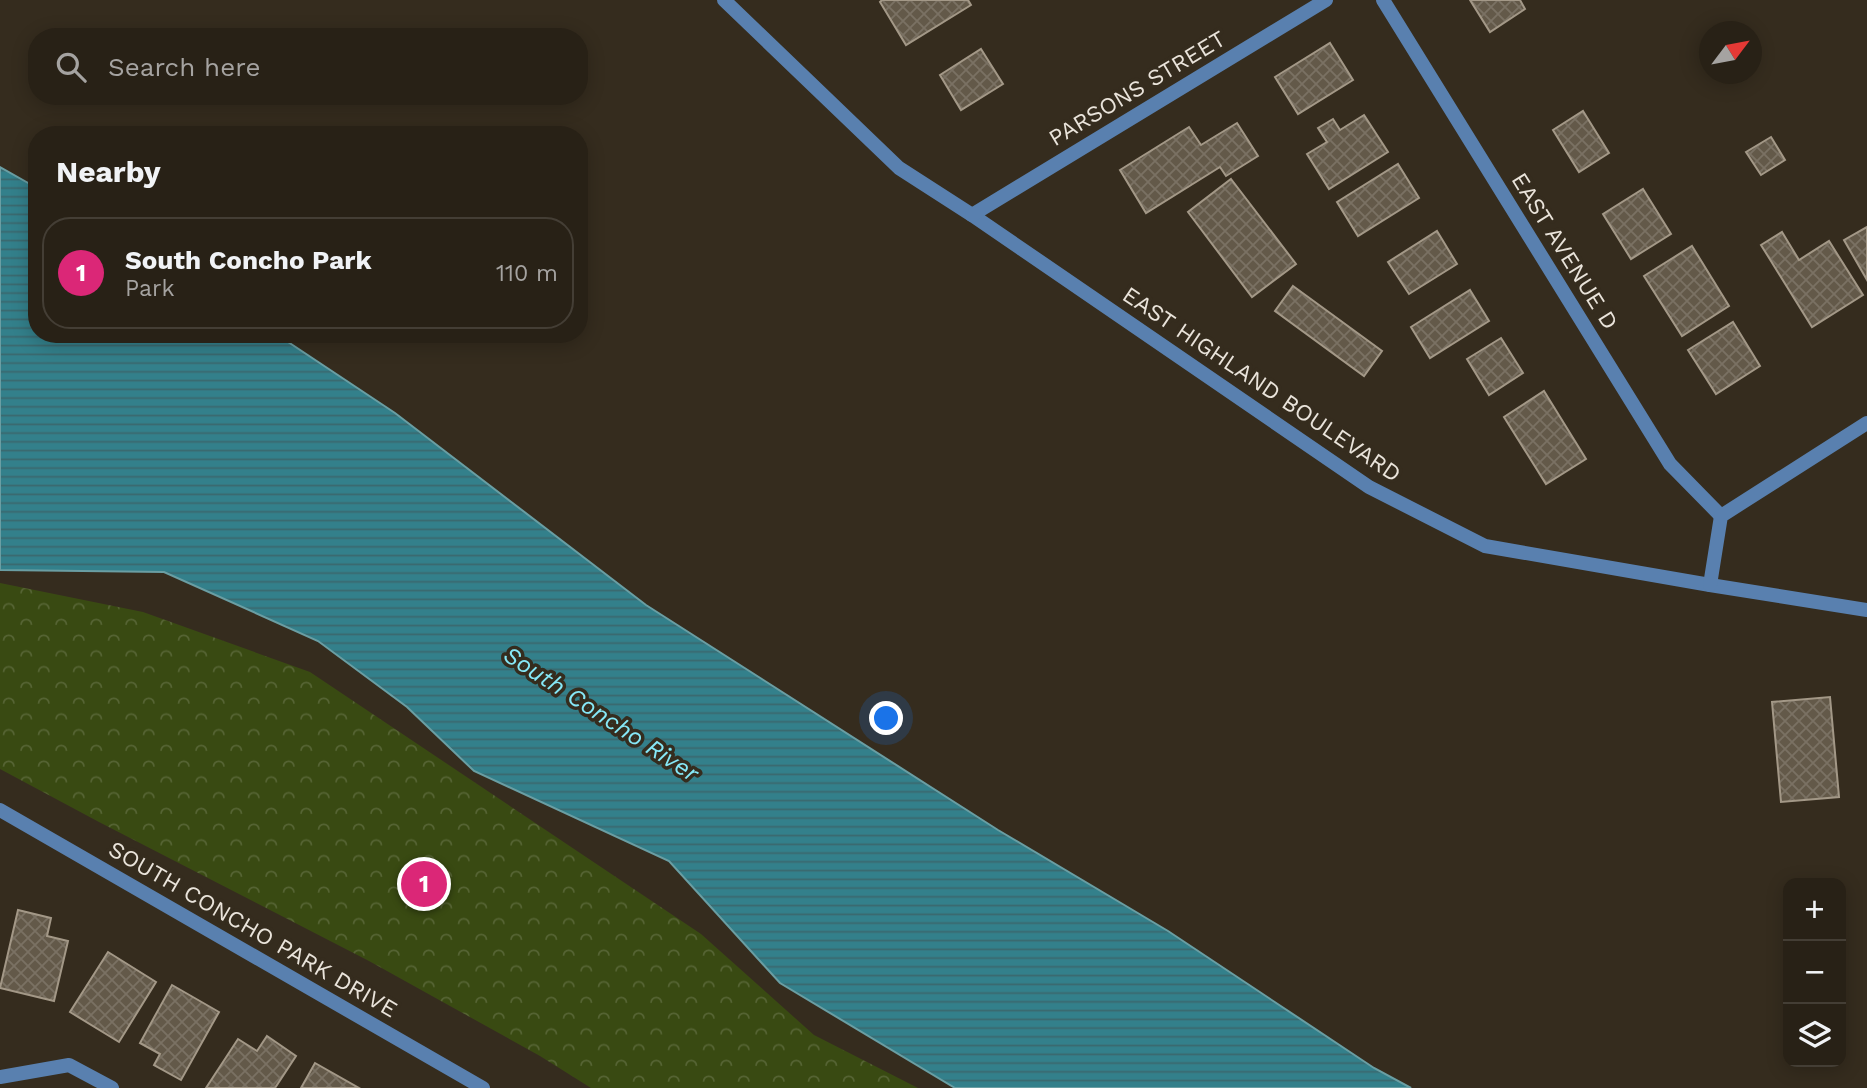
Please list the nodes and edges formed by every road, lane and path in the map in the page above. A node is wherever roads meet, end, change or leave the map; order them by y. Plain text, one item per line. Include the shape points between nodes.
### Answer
1 (724, 0) edge
2 (1326, 0) edge
3 (1383, 0) edge
4 (972, 215) junction
5 (1867, 423) edge
6 (1721, 516) junction
7 (1710, 585) junction
8 (1867, 610) edge
9 (0, 810) edge
10 (0, 1077) edge
11 (111, 1088) edge
12 (483, 1088) edge

1 - 4 street, EAST HIGHLAND BOULEVARD via 898,168
2 - 4 street, PARSONS STREET
3 - 6 street, EAST AVENUE D via 1670,464
4 - 7 street, EAST HIGHLAND BOULEVARD via 1369,487 1485,546
5 - 6 street
6 - 7 street
7 - 8 street, EAST HIGHLAND BOULEVARD
9 - 12 street, SOUTH CONCHO PARK DRIVE
10 - 11 street via 69,1065

